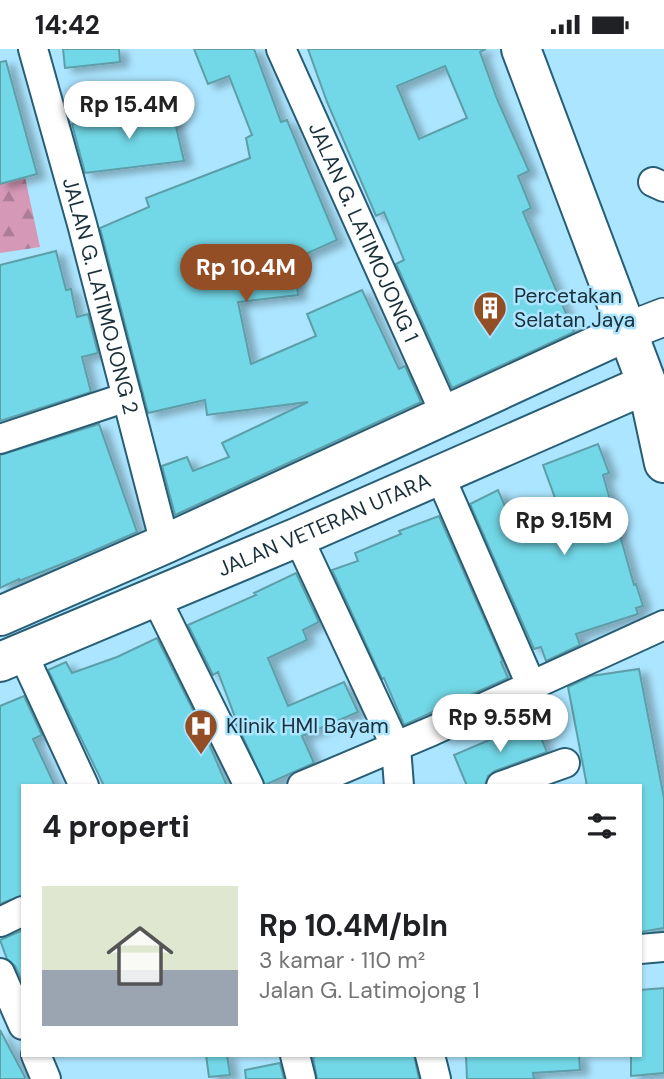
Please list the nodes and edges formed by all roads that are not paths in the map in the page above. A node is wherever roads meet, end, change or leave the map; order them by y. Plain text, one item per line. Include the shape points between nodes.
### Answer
1 (33, 49) edge
2 (281, 49) edge
3 (522, 49) edge
4 (664, 317) edge
5 (628, 331) junction
6 (655, 380) edge
7 (127, 397) junction
8 (446, 415) junction
9 (0, 439) edge
10 (664, 463) edge
11 (440, 476) junction
12 (298, 537) junction
13 (165, 544) junction
14 (155, 596) junction
15 (0, 615) edge
16 (664, 625) edge
17 (11, 657) edge
18 (531, 685) junction
19 (396, 747) junction
20 (565, 763) dead end
21 (83, 784) edge
22 (248, 784) edge
23 (307, 784) edge
24 (399, 784) edge
25 (507, 784) edge
26 (21, 912) edge
27 (0, 922) edge
28 (664, 947) edge
29 (642, 949) edge
30 (0, 973) edge
31 (21, 1020) edge
32 (37, 1057) edge
33 (296, 1057) edge
34 (430, 1057) edge
35 (46, 1079) edge
36 (301, 1079) edge
37 (436, 1079) edge

1 - 7 street, JALAN G. LATIMOJONG 2
2 - 8 street, JALAN G. LATIMOJONG 1
3 - 5 highway
4 - 5 main road
5 - 6 highway
5 - 8 highway
6 - 10 highway
6 - 11 highway, JALAN VETERAN UTARA
7 - 9 street
7 - 13 street, JALAN G. LATIMOJONG 2
8 - 13 highway
11 - 12 highway, JALAN VETERAN UTARA
11 - 18 street
12 - 14 highway, JALAN VETERAN UTARA
12 - 19 street
13 - 15 highway
14 - 17 highway, JALAN VETERAN UTARA
14 - 22 street
16 - 18 street
17 - 21 street
18 - 19 street
19 - 23 street
19 - 24 street
20 - 25 street
26 - 27 street
28 - 29 street
30 - 31 street
32 - 35 street
33 - 36 street
34 - 37 street

